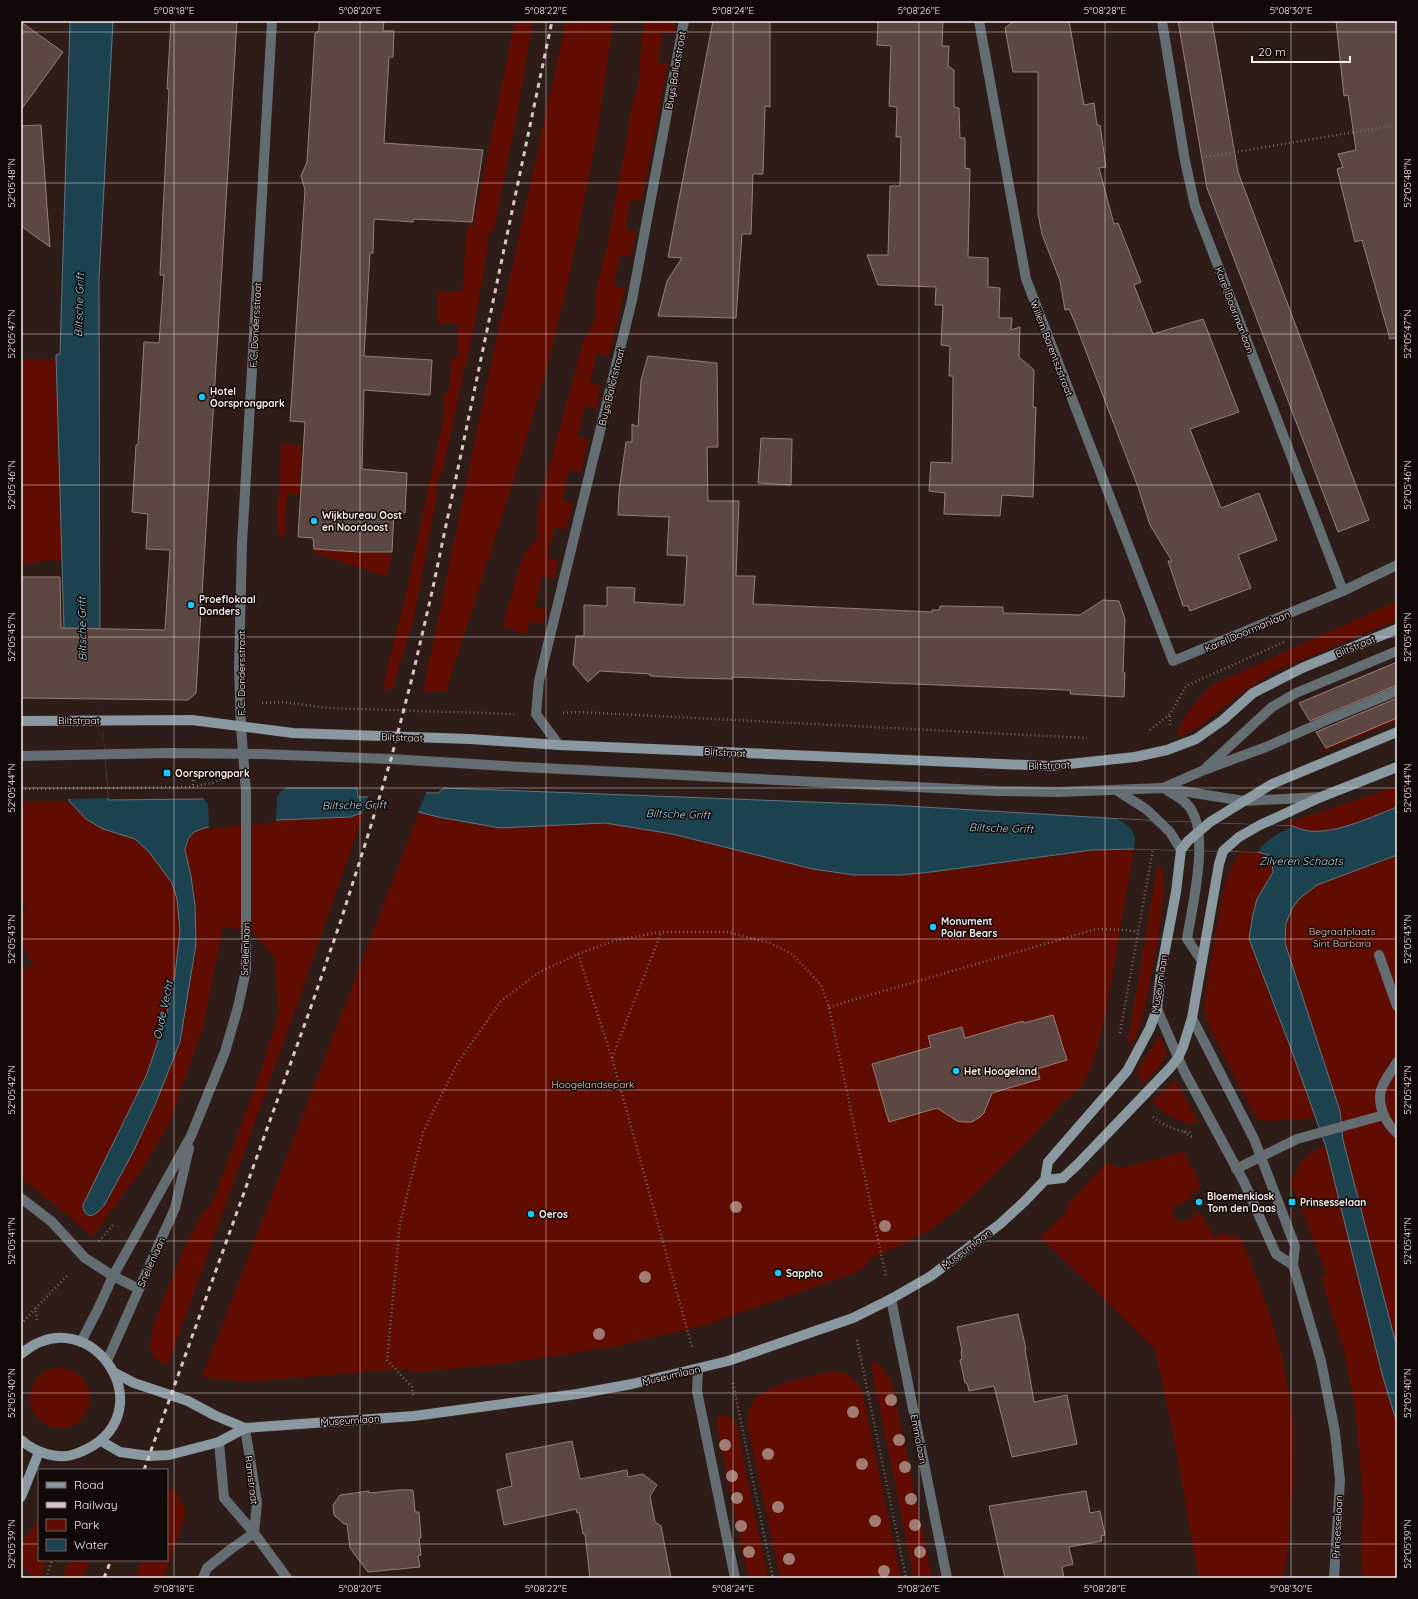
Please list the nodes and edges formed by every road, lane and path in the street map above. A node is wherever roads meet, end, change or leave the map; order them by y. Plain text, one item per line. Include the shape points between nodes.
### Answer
1 (272, 21) edge
2 (684, 21) edge
3 (979, 21) edge
4 (1162, 21) edge
5 (1397, 125) edge
6 (1185, 161) junction
7 (1397, 565) edge
8 (1343, 590) junction
9 (1397, 628) edge
10 (1397, 651) edge
11 (1174, 661) joint
12 (1186, 686) dead end
13 (1397, 691) edge
14 (240, 704) junction
15 (536, 714) junction
16 (21, 720) edge
17 (241, 726) junction
18 (1397, 732) edge
19 (1145, 734) dead end
20 (1094, 738) dead end
21 (559, 745) junction
22 (242, 753) junction
23 (21, 756) edge
24 (1397, 767) edge
25 (1204, 770) junction
26 (107, 788) dead end
27 (1163, 788) junction
28 (21, 789) edge
29 (1116, 790) junction
30 (1321, 797) junction
31 (1244, 801) junction
32 (1197, 827) junction
33 (1153, 849) dead end
34 (1181, 850) junction
35 (661, 932) junction
36 (1138, 932) junction
37 (578, 954) junction
38 (1379, 955) dead end
39 (1202, 961) junction
40 (1397, 1006) edge
41 (829, 1007) junction
42 (1157, 1009) junction
43 (1192, 1018) junction
44 (1120, 1036) dead end
45 (612, 1058) junction
46 (1178, 1058) junction
47 (1397, 1062) edge
48 (1149, 1114) dead end
49 (1384, 1115) junction
50 (1197, 1132) dead end
51 (1397, 1133) edge
52 (192, 1136) junction
53 (1261, 1156) junction
54 (1236, 1169) junction
55 (1045, 1180) junction
56 (21, 1198) edge
57 (84, 1258) junction
58 (1293, 1266) junction
59 (113, 1276) junction
60 (138, 1289) junction
61 (891, 1299) junction
62 (35, 1309) junction
63 (853, 1318) junction
64 (21, 1324) edge
65 (41, 1341) junction
66 (80, 1342) junction
67 (21, 1354) edge
68 (107, 1361) junction
69 (728, 1361) junction
70 (698, 1369) junction
71 (115, 1373) junction
72 (414, 1416) junction
73 (245, 1428) junction
74 (21, 1440) edge
75 (101, 1441) junction
76 (219, 1442) junction
77 (39, 1452) junction
78 (21, 1497) edge
79 (254, 1533) junction
80 (52, 1561) edge
81 (46, 1578) edge
82 (203, 1578) edge
83 (287, 1578) edge
84 (735, 1578) edge
85 (773, 1578) edge
86 (906, 1578) edge
87 (948, 1578) edge
88 (1334, 1578) edge

1 - 14 street, F.C. Dondersstraat via 242,544
2 - 15 street, Buys Ballotstraat via 632,300 539,681
3 - 11 street, Willem Barentszstraat via 1026,279
4 - 6 street, Karel Doormanlaan
5 - 6 path
6 - 8 street, Karel Doormanlaan via 1195,206
7 - 8 street, Karel Doormanlaan
8 - 11 street, Karel Doormanlaan
9 - 21 street, Biltstraat via 1302,668 1253,693 1223,720 1196,739 1168,750 1135,757 1050,766
10 - 25 street, Biltstraat via 1296,693 1272,707
12 - 19 path via 1170,714
13 - 25 street, Biltstraat via 1266,747
14 - 15 path via 283,702 328,708
14 - 17 street, F.C. Dondersstraat
15 - 20 path via 578,712
15 - 21 street
16 - 17 street, Biltstraat via 192,720
17 - 21 street, Biltstraat via 293,733
17 - 22 street, F.C. Dondersstraat
18 - 31 street via 1272,784
22 - 23 street, Biltstraat
22 - 29 street, Biltstraat via 996,791
22 - 52 street, Snellenlaan via 246,792 246,970 225,1052
24 - 30 street, Biltstraat
25 - 27 street, Biltstraat
26 - 28 path
27 - 29 street, Biltstraat
27 - 31 street, Biltstraat
27 - 32 street via 1182,799 1193,813
29 - 34 street via 1146,809 1170,832
30 - 31 street, Biltstraat
30 - 39 street via 1239,836 1223,851
31 - 32 street
32 - 34 street
32 - 39 street via 1199,851 1196,887 1187,939
33 - 36 path
34 - 42 street, Museumlaan
35 - 37 path via 617,940
35 - 41 path via 727,932 770,943 792,954 807,968 822,985
35 - 45 path
36 - 41 path via 1096,928
36 - 44 path
37 - 45 path
37 - 72 path via 538,973 501,1002 457,1064 423,1132 400,1223 387,1360 412,1387
38 - 40 street
39 - 43 street
41 - 61 path
42 - 46 street
42 - 55 street, Museumlaan via 1127,1071 1048,1162
43 - 46 street
43 - 53 street, Prinsesselaan via 1244,1117
45 - 70 path
46 - 54 street
46 - 55 street via 1063,1178
47 - 49 street via 1380,1095
48 - 50 path via 1172,1128 1184,1132
49 - 51 street via 1390,1127
49 - 53 street via 1297,1139
52 - 59 street, Snellenlaan
52 - 60 street, Snellenlaan via 175,1208
53 - 54 street
53 - 58 street, Prinsesselaan via 1295,1246
54 - 58 street via 1276,1254
55 - 61 street, Museumlaan via 1025,1201 980,1239 931,1276
56 - 57 street via 52,1222
57 - 59 street
57 - 62 path
58 - 88 street, Prinsesselaan via 1321,1361 1335,1432 1340,1480
59 - 60 street
59 - 66 street, Snellenlaan
60 - 68 street, Snellenlaan
61 - 63 street, Museumlaan
61 - 87 street, Emmalaan
62 - 64 path
62 - 65 path
63 - 69 street, Museumlaan
63 - 86 path
65 - 66 street via 61,1338
65 - 67 street
66 - 68 street via 95,1349
68 - 71 street
69 - 70 street, Museumlaan
69 - 85 path
70 - 72 street, Museumlaan via 577,1394
70 - 84 street via 697,1391
71 - 73 street, Museumlaan via 134,1383 188,1401
71 - 75 street via 120,1402 117,1416
72 - 73 street, Museumlaan
73 - 76 street, Museumlaan
73 - 79 street, Ramstraat via 256,1503
74 - 77 street
75 - 76 street, Museumlaan via 120,1452 149,1456 169,1455
75 - 77 street via 75,1454 63,1456
76 - 79 street, Ramstraat via 224,1498
77 - 78 street
79 - 82 street via 207,1568
79 - 83 street, Ramstraat
80 - 81 path

